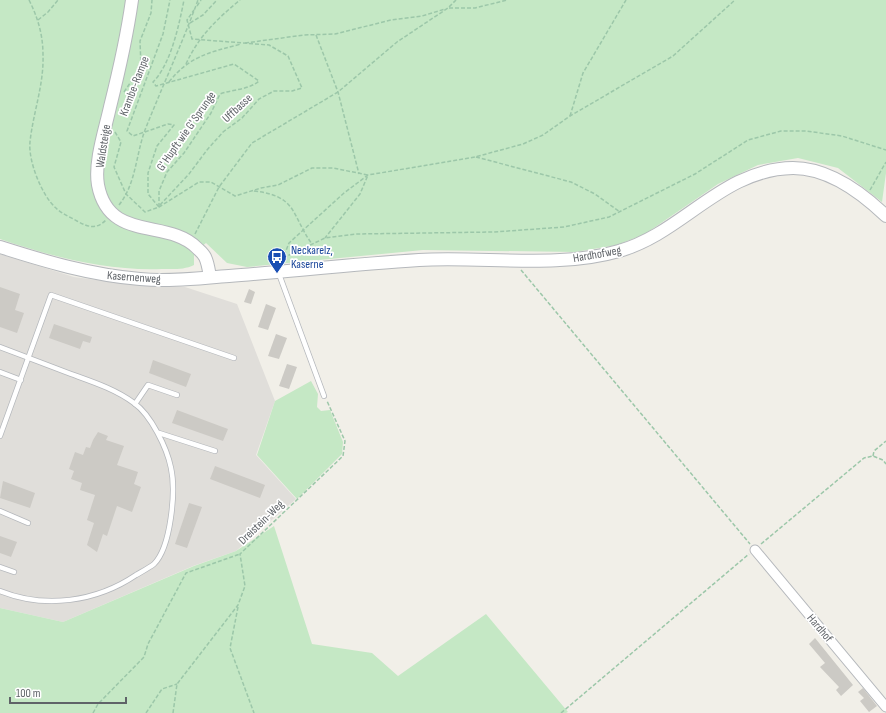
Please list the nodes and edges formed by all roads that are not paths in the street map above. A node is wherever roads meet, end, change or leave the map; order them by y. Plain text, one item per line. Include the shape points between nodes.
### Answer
1 (132, 0) edge
2 (886, 216) edge
3 (0, 247) edge
4 (275, 272) junction
5 (210, 277) junction
6 (0, 347) edge
7 (29, 358) junction
8 (234, 358) dead end
9 (0, 372) edge
10 (21, 380) junction
11 (177, 395) dead end
12 (324, 396) road end
13 (135, 404) junction
14 (1, 430) edge
15 (159, 433) junction
16 (0, 436) edge
17 (215, 451) dead end
18 (0, 511) edge
19 (28, 522) dead end
20 (755, 550) road end
21 (0, 567) edge
22 (14, 572) dead end
23 (0, 591) edge
24 (886, 707) edge

1 - 5 street, Waldsteige via 128,33 99,152 98,184 112,213 130,224 179,235 191,242 204,256
2 - 4 street, Hardhofweg via 866,197 836,179 794,168 754,174 723,189 653,239 618,252 575,259 421,260
3 - 5 street, Kasernenweg via 66,268 142,280
4 - 5 street, Kasernenweg
4 - 12 lane
6 - 7 lane
7 - 8 lane via 51,295
7 - 10 lane
7 - 13 lane via 108,387
9 - 10 lane
10 - 14 lane
11 - 13 lane via 148,385
13 - 15 lane
14 - 16 lane
15 - 17 lane
15 - 23 lane via 171,468 172,502 168,539 154,563 125,583 92,596 56,602 15,597
18 - 19 lane
20 - 24 street, Hardhof
21 - 22 lane

